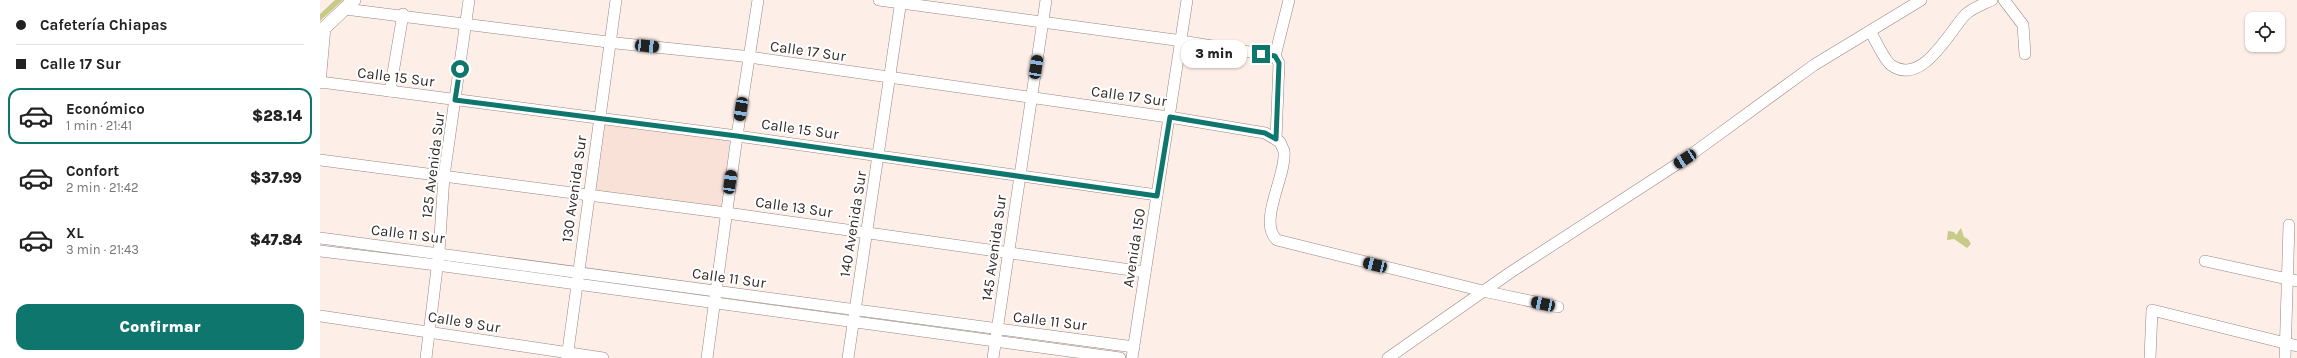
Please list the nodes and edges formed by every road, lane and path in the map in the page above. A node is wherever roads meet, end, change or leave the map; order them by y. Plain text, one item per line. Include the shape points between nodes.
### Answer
1 (470, 0) edge
2 (616, 0) edge
3 (758, 0) edge
4 (879, 0) edge
5 (1046, 0) edge
6 (1187, 0) edge
7 (1289, 0) edge
8 (1921, 0) edge
9 (1992, 0) edge
10 (2004, 0) edge
11 (901, 2) edge
12 (349, 4) edge
13 (402, 14) junction
14 (1043, 22) junction
15 (466, 23) junction
16 (323, 29) edge
17 (1870, 31) junction
18 (610, 41) junction
19 (1180, 41) junction
20 (2025, 54) dead end
21 (1275, 56) junction
22 (750, 58) junction
23 (890, 78) junction
24 (320, 83) edge
25 (390, 91) junction
26 (1031, 97) junction
27 (455, 100) junction
28 (1170, 117) junction
29 (599, 118) junction
30 (737, 136) junction
31 (1276, 139) junction
32 (879, 155) junction
33 (320, 160) edge
34 (444, 176) junction
35 (1019, 176) junction
36 (589, 196) junction
37 (1157, 196) junction
38 (726, 213) junction
39 (2289, 225) dead end
40 (868, 232) junction
41 (320, 238) edge
42 (320, 251) edge
43 (439, 252) junction
44 (1009, 252) junction
45 (2205, 261) dead end
46 (437, 265) junction
47 (1145, 272) junction
48 (578, 273) junction
49 (2292, 280) edge
50 (576, 285) junction
51 (1483, 291) junction
52 (715, 292) junction
53 (713, 303) junction
54 (1558, 307) dead end
55 (855, 309) junction
56 (320, 316) edge
57 (853, 322) junction
58 (430, 332) junction
59 (997, 335) junction
60 (2285, 343) junction
61 (1134, 346) junction
62 (2297, 346) edge
63 (568, 356) edge
64 (426, 358) edge
65 (603, 358) edge
66 (707, 358) edge
67 (848, 358) edge
68 (993, 358) edge
69 (1120, 358) edge
70 (1132, 358) edge
71 (1388, 358) edge
72 (2150, 358) edge
73 (2285, 358) edge

1 - 15 street, 125 Avenida Sur
2 - 18 street, 130 Avenida Sur
3 - 22 street
4 - 11 street
5 - 14 street, 145 Avenida Sur
6 - 19 street, Avenida 150
7 - 21 street
8 - 17 street
9 - 17 street via 1966,14 1929,60 1915,68 1901,70 1890,64
10 - 20 street via 2023,25
11 - 14 street
11 - 23 street, 140 Avenida Sur
12 - 13 street, Calle 17 Sur
12 - 16 main road
13 - 15 street, Calle 17 Sur
13 - 25 street
14 - 19 street
14 - 26 street, 145 Avenida Sur
15 - 18 street, Calle 17 Sur
15 - 27 street, 125 Avenida Sur
16 - 24 street
17 - 51 street via 1814,65 1685,159
18 - 22 street, Calle 17 Sur
18 - 29 street, 130 Avenida Sur
19 - 21 street
19 - 28 street, Avenida 150
21 - 31 street via 1279,63
22 - 23 street, Calle 17 Sur
22 - 30 street
23 - 26 street, Calle 17 Sur
23 - 32 street, 140 Avenida Sur
24 - 25 street, Calle 15 Sur
25 - 27 street, Calle 15 Sur
26 - 28 street, Calle 17 Sur
26 - 35 street, 145 Avenida Sur
27 - 29 street, Calle 15 Sur
27 - 34 street, 125 Avenida Sur
28 - 31 street, Calle 17 Sur via 1265,133
28 - 37 street, Avenida 150
29 - 30 street, Calle 15 Sur
29 - 36 street, 130 Avenida Sur
30 - 32 street, Calle 15 Sur
30 - 38 street
31 - 51 street via 1283,146 1285,156 1269,227 1278,240
32 - 35 street, Calle 15 Sur
32 - 40 street, 140 Avenida Sur
33 - 34 street, Calle 13 Sur
34 - 36 street, Calle 13 Sur
34 - 43 street, 125 Avenida Sur
35 - 37 street, Calle 15 Sur
35 - 44 street, 145 Avenida Sur
36 - 38 street, Calle 13 Sur
36 - 48 street, 130 Avenida Sur
37 - 47 street, Avenida 150
38 - 40 street, Calle 13 Sur
38 - 52 street
39 - 49 street
40 - 44 street, Calle 13 Sur
40 - 55 street, 140 Avenida Sur
41 - 43 street, Calle 11 Sur
42 - 46 street, Calle 11 Sur
43 - 46 street, 125 Avenida Sur
43 - 48 street, Calle 11 Sur
44 - 47 street, Calle 13 Sur
44 - 59 street, 145 Avenida Sur
45 - 49 street
46 - 50 street, Calle 11 Sur
46 - 58 street, 125 Avenida Sur
47 - 61 street, Avenida 150
48 - 50 street, 130 Avenida Sur
48 - 52 street, Calle 11 Sur
49 - 60 street
50 - 53 street, Calle 11 Sur
50 - 63 street, 130 Avenida Sur
51 - 54 street
51 - 71 street
52 - 53 street
52 - 55 street, Calle 11 Sur
53 - 57 street, Calle 11 Sur
53 - 66 street
55 - 57 street, 140 Avenida Sur
55 - 59 street, Calle 11 Sur
56 - 58 street, Calle 9 Sur
57 - 59 street, Calle 11 Sur
57 - 67 street, 140 Avenida Sur
58 - 63 street, Calle 9 Sur
58 - 64 street, 125 Avenida Sur
59 - 61 street, Calle 11 Sur
59 - 68 street, 145 Avenida Sur
59 - 69 street, Calle 11 Sur
60 - 62 street
60 - 72 street via 2152,310
60 - 73 street
61 - 70 street, Avenida 150
63 - 65 street, Calle 9 Sur

